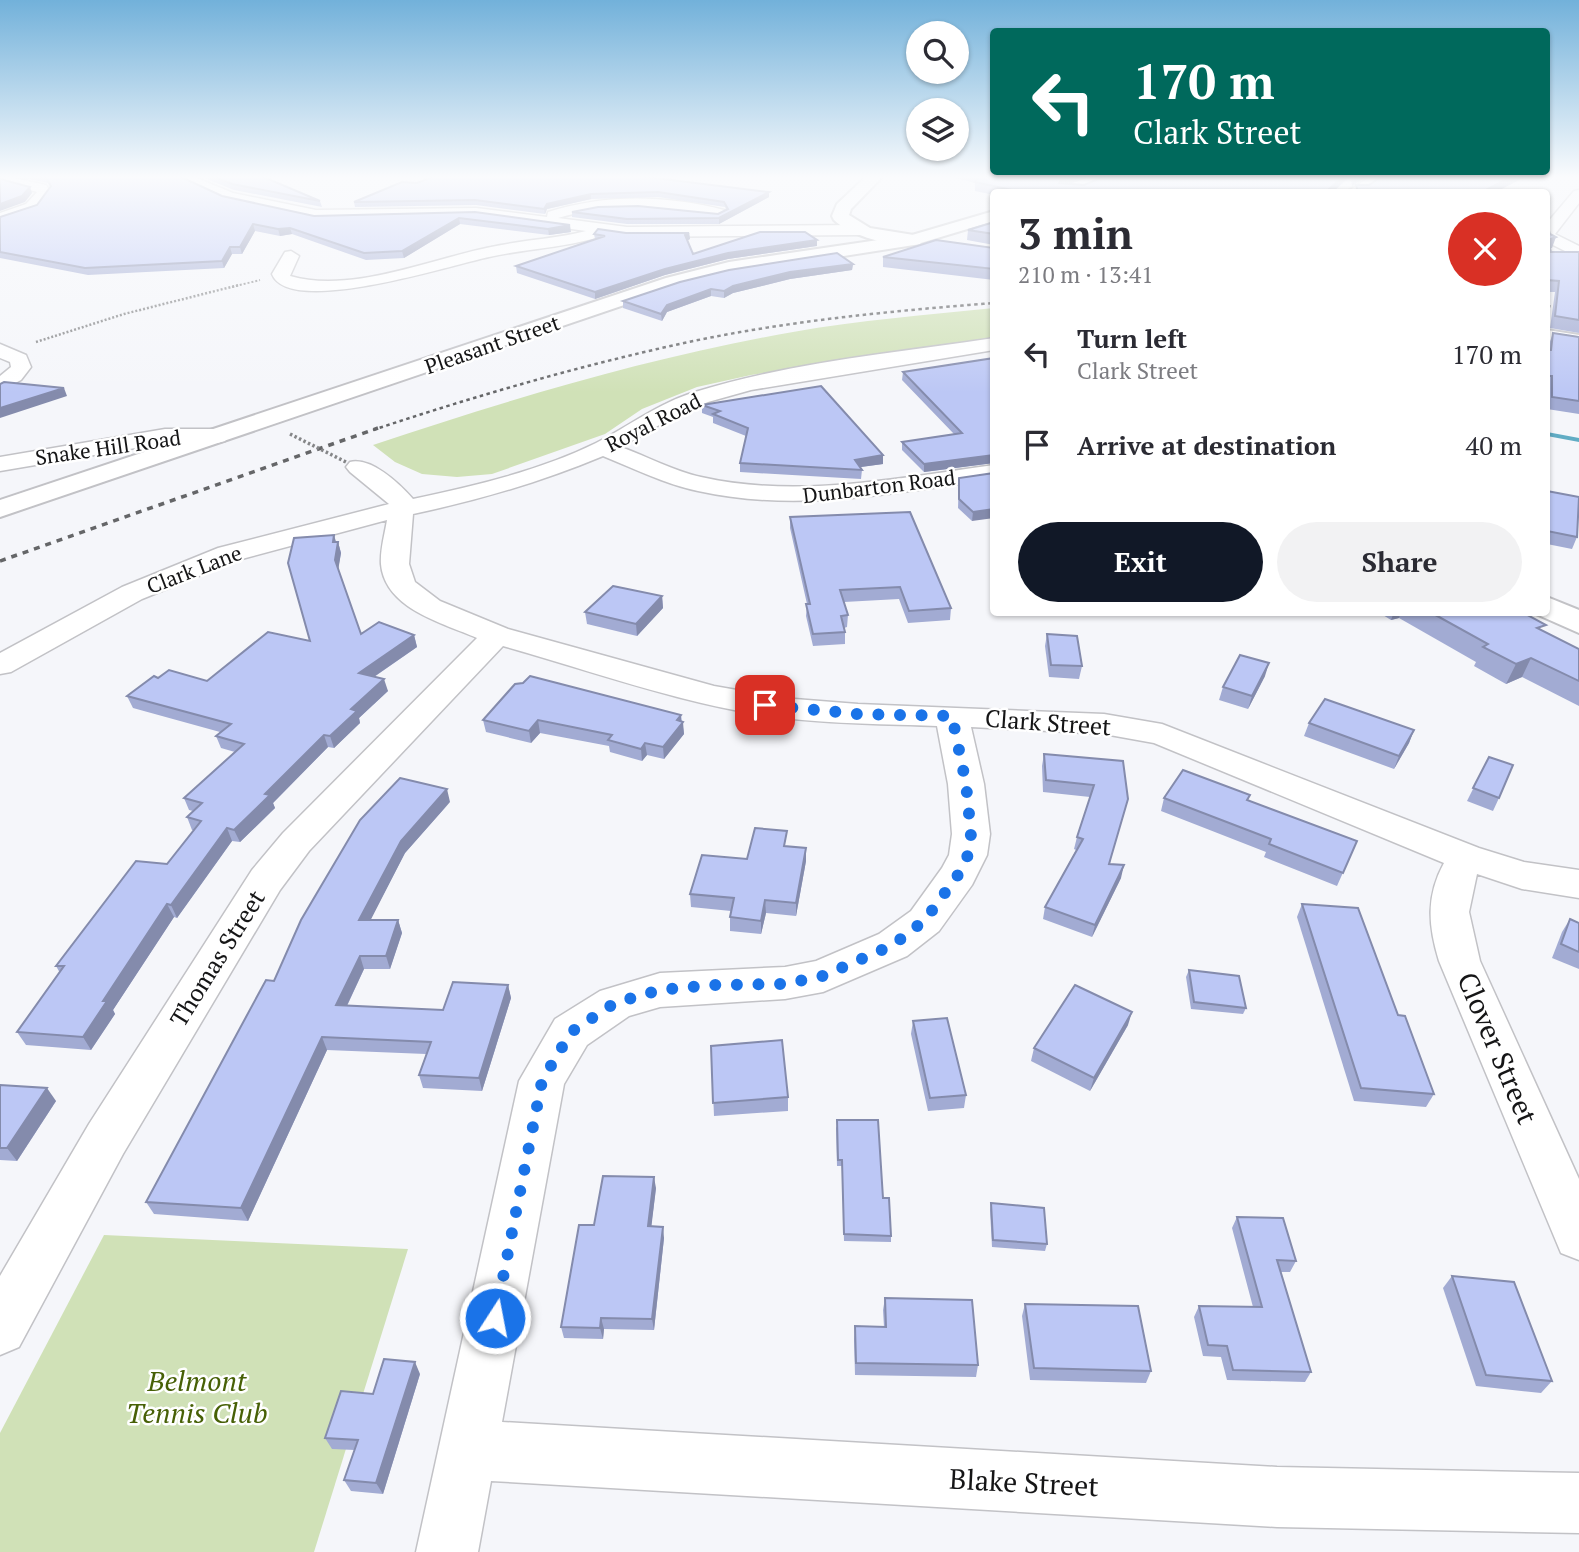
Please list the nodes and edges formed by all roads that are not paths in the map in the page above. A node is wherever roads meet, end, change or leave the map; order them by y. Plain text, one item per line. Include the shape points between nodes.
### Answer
1 (518, 247) edge
2 (835, 247) edge
3 (869, 247) edge
4 (823, 255) junction
5 (291, 256) dead end
6 (1550, 330) edge
7 (1579, 334) edge
8 (1550, 336) edge
9 (1579, 341) edge
10 (990, 345) edge
11 (3, 351) edge
12 (0, 385) edge
13 (217, 436) junction
14 (603, 448) junction
15 (0, 464) edge
16 (353, 465) road end
17 (990, 473) edge
18 (0, 509) edge
19 (401, 509) junction
20 (1550, 608) edge
21 (1579, 623) edge
22 (497, 635) junction
23 (0, 665) edge
24 (952, 716) junction
25 (1466, 857) junction
26 (1579, 884) edge
27 (1579, 1236) edge
28 (0, 1328) edge
29 (469, 1450) junction
30 (1579, 1503) edge
31 (447, 1552) edge

1 - 5 street via 378,279 309,285 286,281 281,274
2 - 4 main road
3 - 4 main road, Pleasant Street
4 - 13 main road, Pleasant Street via 729,268 673,282
6 - 7 main road
8 - 9 main road
10 - 14 street, Royal Road via 749,384 700,397
11 - 12 street via 19,359 21,367
13 - 15 street, Snake Hill Road via 165,436
13 - 18 main road, Pleasant Street
14 - 17 street, Dunbarton Road via 682,479 763,495 837,494
14 - 19 street, Royal Road via 494,488
16 - 19 street via 391,491 402,502
19 - 22 street, Clark Street via 395,564 402,585 430,607
19 - 23 street, Clark Lane via 281,538 202,564 100,609
20 - 21 main road
22 - 24 street, Clark Street via 747,702 832,713
22 - 28 street, Thomas Street via 296,842 265,880 106,1139
24 - 25 street, Clark Street via 1104,724 1162,734
24 - 29 street via 970,808 969,844 958,875 925,920 893,945 823,976 785,984 660,990 615,1003 571,1032 542,1081
25 - 26 street, Clark Street via 1522,875
25 - 27 street, Clover Street via 1450,897 1454,942
29 - 30 street, Blake Street via 1277,1497
29 - 31 street

